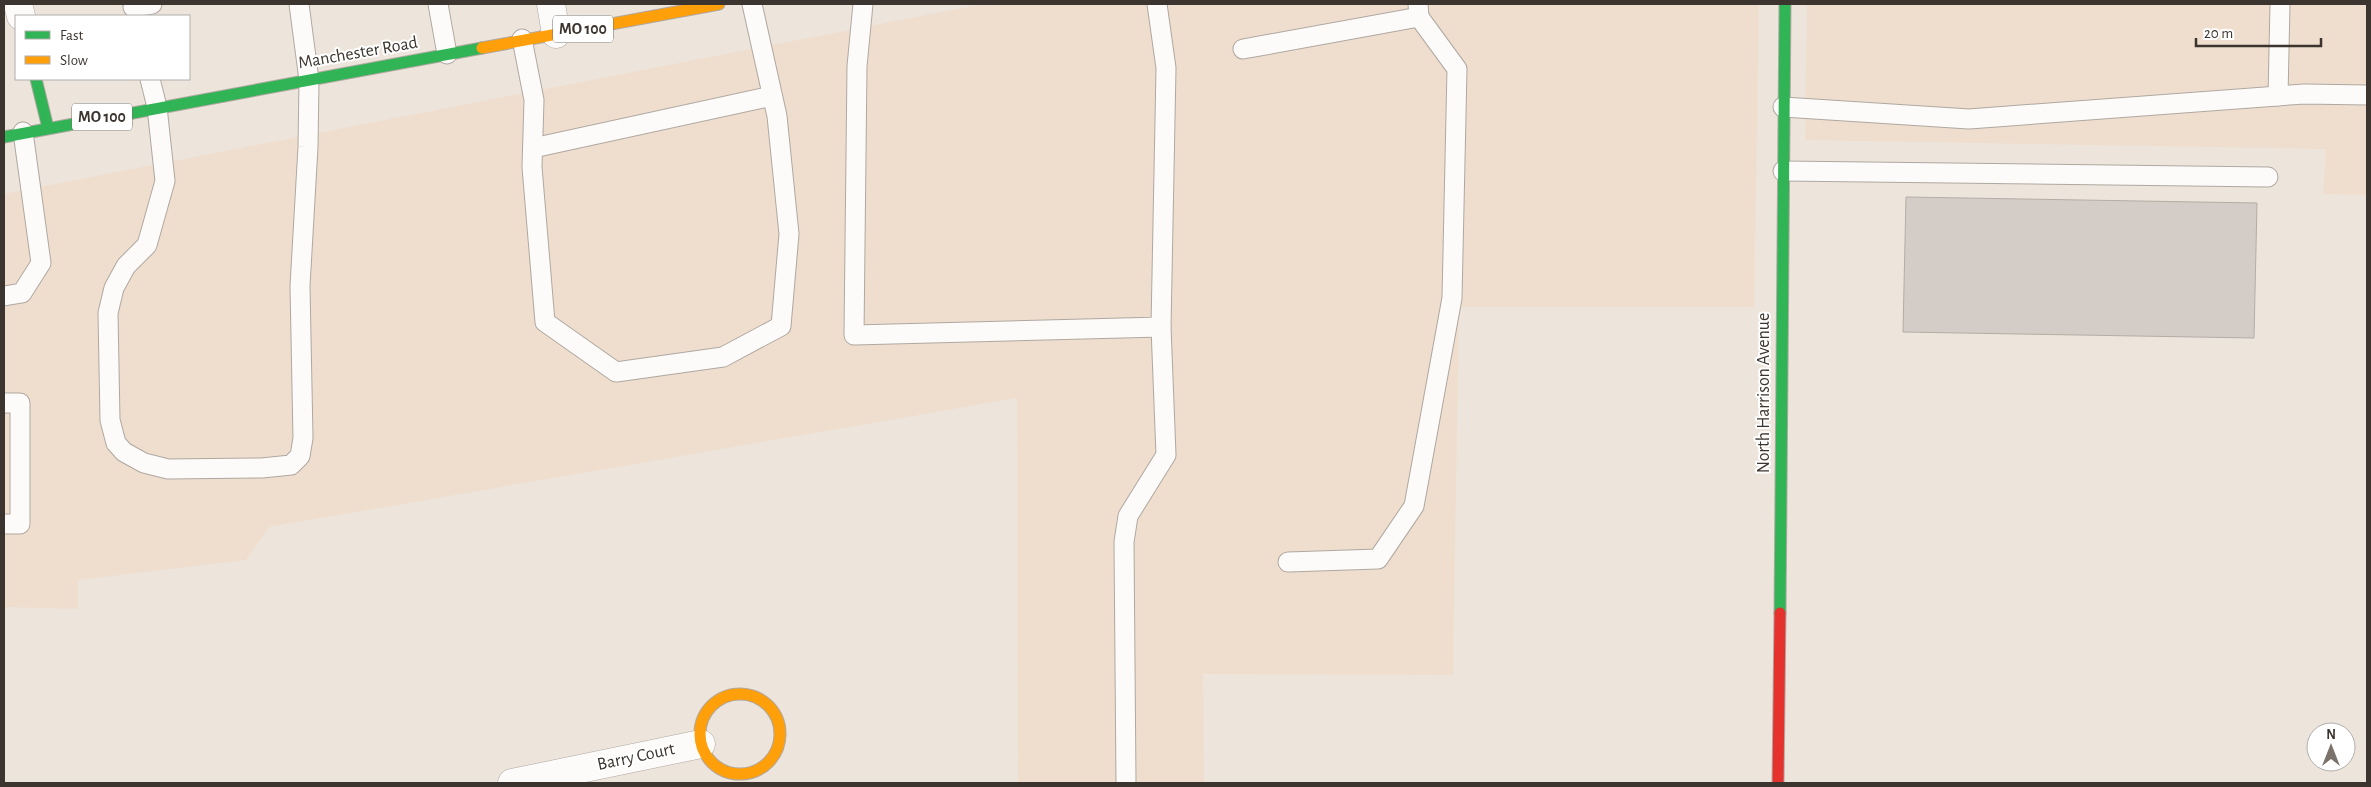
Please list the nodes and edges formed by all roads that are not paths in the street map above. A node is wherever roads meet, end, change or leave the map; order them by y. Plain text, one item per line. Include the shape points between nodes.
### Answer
1 (152, 4) edge
2 (299, 4) edge
3 (438, 4) edge
4 (551, 4) edge
5 (719, 4) edge
6 (752, 4) edge
7 (863, 4) edge
8 (1157, 4) edge
9 (1785, 4) edge
10 (2280, 4) edge
11 (134, 9) edge
12 (1418, 10) edge
13 (556, 34) junction
14 (522, 39) junction
15 (1243, 49) dead end
16 (447, 54) junction
17 (36, 80) edge
18 (150, 80) edge
19 (309, 80) junction
20 (2367, 95) edge
21 (772, 96) junction
22 (2278, 96) junction
23 (157, 107) junction
24 (1783, 107) junction
25 (48, 128) junction
26 (23, 132) junction
27 (4, 136) edge
28 (533, 148) junction
29 (1783, 170) junction
30 (2268, 178) dead end
31 (4, 296) edge
32 (1161, 327) junction
33 (4, 403) edge
34 (4, 524) edge
35 (1288, 562) dead end
36 (701, 744) junction
37 (512, 783) edge
38 (1126, 783) edge
39 (1778, 783) edge

1 - 11 lane
2 - 19 lane
3 - 16 lane
4 - 13 street
5 - 13 street, Manchester Road / MO 100
6 - 21 lane
7 - 32 lane via 857,66 854,335
8 - 32 lane via 1166,68
9 - 24 street, North Harrison Avenue
10 - 22 lane
12 - 15 lane
12 - 35 lane via 1457,69 1452,298 1414,506 1378,559
13 - 14 street, Manchester Road / MO 100
14 - 16 street, Manchester Road / MO 100
14 - 28 lane via 534,100
16 - 19 street, Manchester Road / MO 100
17 - 25 street
18 - 23 lane
19 - 23 street, Manchester Road / MO 100
19 - 23 lane via 300,286 303,438 300,456 292,465 168,469 144,463 124,452 116,443 110,420 108,314 114,288 147,245 165,181
20 - 22 lane
21 - 28 lane
21 - 28 lane via 777,116 788,234 782,326 723,357 616,372 545,322
22 - 24 lane via 1970,119
23 - 25 street, Manchester Road / MO 100
24 - 29 street, North Harrison Avenue
25 - 26 street, Manchester Road / MO 100
26 - 27 street, Manchester Road / MO 100
26 - 31 lane via 41,263 22,293
29 - 30 lane
29 - 39 street, North Harrison Avenue
32 - 38 lane via 1166,455 1128,516 1124,542
33 - 34 lane via 20,403 20,524
36 - 36 street via 700,732 707,710 725,696 749,694 769,705 781,729 775,755 754,772 734,773 716,766 706,756
36 - 37 street, Barry Court

